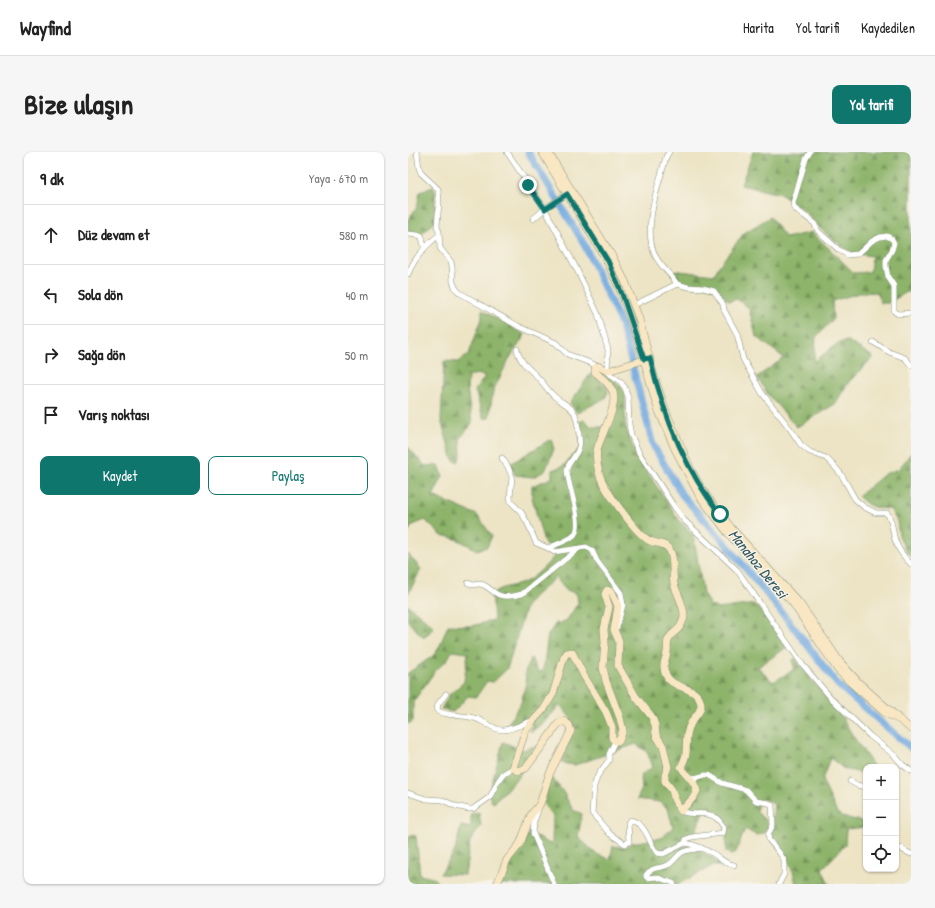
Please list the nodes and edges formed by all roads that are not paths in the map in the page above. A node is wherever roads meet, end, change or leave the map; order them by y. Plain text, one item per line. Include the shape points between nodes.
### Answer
1 (417, 152) edge
2 (507, 152) edge
3 (542, 152) edge
4 (548, 152) edge
5 (669, 152) edge
6 (810, 152) edge
7 (566, 195) junction
8 (546, 208) junction
9 (533, 219) dead end
10 (408, 234) edge
11 (439, 234) junction
12 (424, 248) junction
13 (408, 274) edge
14 (677, 284) junction
15 (634, 305) junction
16 (911, 313) edge
17 (873, 342) dead end
18 (517, 349) dead end
19 (645, 359) junction
20 (911, 365) edge
21 (598, 366) junction
22 (609, 370) junction
23 (502, 458) dead end
24 (548, 548) junction
25 (578, 548) junction
26 (911, 564) edge
27 (468, 582) dead end
28 (616, 636) junction
29 (446, 694) dead end
30 (534, 720) junction
31 (911, 728) edge
32 (615, 741) junction
33 (900, 761) junction
34 (898, 764) edge
35 (513, 768) junction
36 (911, 772) edge
37 (687, 776) junction
38 (850, 781) dead end
39 (863, 786) edge
40 (408, 793) edge
41 (540, 804) junction
42 (681, 811) junction
43 (685, 843) junction
44 (702, 848) junction
45 (902, 848) dead end
46 (911, 854) edge
47 (734, 865) dead end
48 (497, 884) edge
49 (554, 884) edge
50 (674, 884) edge
51 (779, 884) edge

1 - 11 street via 421,173 438,188
2 - 8 street
3 - 7 street
4 - 15 street via 612,256
5 - 14 street via 651,214 651,244 656,257
6 - 16 street via 793,203 794,208 814,223 818,232 848,255 858,254 880,237 887,236 892,239 894,243 886,266 888,277 894,286 894,311 898,314
7 - 8 street
7 - 19 street via 608,261
8 - 9 street
8 - 22 street via 598,314 608,350
10 - 12 street via 422,237
11 - 12 street
11 - 21 street via 440,248 451,262 453,282 460,293 518,326 556,343 567,354
12 - 13 street
14 - 15 street
14 - 26 street via 714,291 736,334 743,358 762,393 801,445 810,452 826,458 834,466 855,499 876,513 887,513 892,520 898,548
15 - 19 street
17 - 20 street via 905,358
18 - 24 street via 522,362 575,414 578,430 580,446 568,465 567,472 578,527 575,535
19 - 22 street
19 - 31 street via 661,415 699,495 728,533 792,602 838,670 884,713
21 - 22 street
21 - 37 street via 595,372 613,391 614,399 611,415 597,451 601,479 635,528 649,541 665,545 670,550 674,582 684,616 681,625 667,643 664,671 673,684 690,690 697,696 701,705 688,731 686,753 681,767
22 - 33 street via 626,388 631,435 675,508 684,520 737,570 802,664 831,698
23 - 24 street via 512,477 510,502 521,512 536,543
24 - 25 street via 554,552
25 - 27 street via 522,594 512,597 499,595 486,585 474,586
25 - 28 street via 586,547 592,550 597,561 621,592 623,605
28 - 32 street via 614,630 618,606 612,592 606,590 609,607 604,629 603,667 623,730 619,741
28 - 42 street via 619,641 618,666 636,697 652,717 668,767 665,781
29 - 30 street via 438,704 439,713 476,718 500,730
30 - 32 street via 544,710 553,694 564,657 572,652 606,712
30 - 35 street via 525,732
32 - 43 street via 609,760 598,775 594,786 592,813 610,834 625,844 629,842 630,820 638,822 644,828 657,853 663,854
33 - 34 street
33 - 36 street
35 - 40 street via 503,774 490,797 474,809
35 - 41 street via 518,771 526,768 558,724 564,722 569,725 571,731 549,775
37 - 42 street via 696,784 697,791
37 - 51 street via 695,778 709,775 722,783 746,790 756,801 772,805 773,825 768,835 769,840 784,860 784,874
38 - 39 street
41 - 48 street via 531,815 520,844 507,860
41 - 49 street via 533,833
42 - 43 street via 716,817 724,827 723,833 692,837 686,839
43 - 44 street
44 - 47 street via 726,864
44 - 50 street via 680,853 672,863 653,868 646,875 648,878 656,877
45 - 46 street

